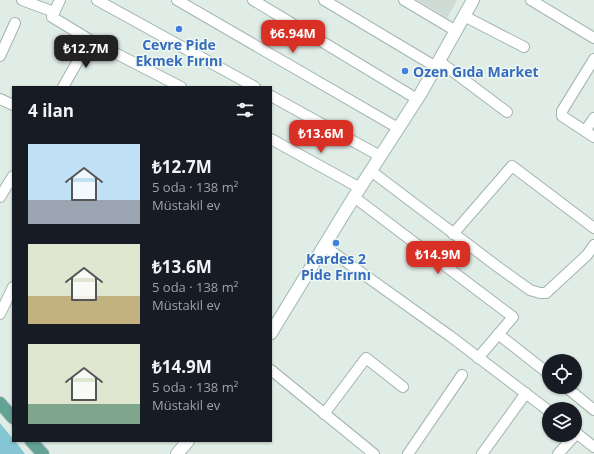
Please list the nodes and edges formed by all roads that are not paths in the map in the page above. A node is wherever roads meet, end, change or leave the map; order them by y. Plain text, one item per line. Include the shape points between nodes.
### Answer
1 (22, 0) edge
2 (60, 0) edge
3 (98, 0) edge
4 (177, 0) edge
5 (253, 0) edge
6 (324, 0) edge
7 (404, 0) edge
8 (473, 0) edge
9 (531, 0) edge
10 (542, 3) edge
11 (54, 12) junction
12 (464, 16) junction
13 (15, 23) dead end
14 (456, 31) junction
15 (594, 38) edge
16 (90, 40) junction
17 (524, 47) dead end
18 (0, 56) edge
19 (594, 59) edge
20 (437, 64) junction
21 (64, 86) edge
22 (179, 86) edge
23 (253, 86) edge
24 (272, 97) edge
25 (0, 99) edge
26 (417, 99) junction
27 (12, 105) edge
28 (507, 112) dead end
29 (594, 118) edge
30 (398, 128) junction
31 (585, 131) junction
32 (594, 137) edge
33 (272, 140) edge
34 (380, 156) junction
35 (370, 171) junction
36 (12, 178) edge
37 (357, 192) junction
38 (0, 197) edge
39 (594, 228) edge
40 (453, 234) junction
41 (594, 245) edge
42 (324, 246) junction
43 (590, 258) edge
44 (12, 289) edge
45 (0, 314) edge
46 (272, 328) edge
47 (498, 334) junction
48 (478, 358) junction
49 (542, 369) edge
50 (272, 371) edge
51 (462, 375) dead end
52 (403, 387) dead end
53 (526, 393) junction
54 (575, 394) edge
55 (0, 403) edge
56 (542, 406) edge
57 (594, 410) edge
58 (324, 414) junction
59 (12, 417) edge
60 (582, 437) edge
61 (33, 442) edge
62 (187, 442) edge
63 (568, 442) edge
64 (594, 447) edge
65 (43, 454) edge
66 (177, 454) edge
67 (374, 454) edge
68 (408, 454) edge
69 (482, 454) edge
70 (558, 454) edge

1 - 11 street
2 - 11 street
3 - 23 street
4 - 30 street
5 - 26 street
6 - 20 street
7 - 14 street
8 - 12 street
9 - 10 street
10 - 15 street
11 - 16 street via 52,17
12 - 14 street
12 - 17 street
13 - 18 street
14 - 20 street
16 - 21 street
16 - 22 street
19 - 31 street via 562,111 562,116
20 - 26 street
20 - 28 street
24 - 34 street
25 - 27 street
26 - 30 street
29 - 31 street
30 - 34 street
31 - 32 street
33 - 37 street
34 - 35 street
35 - 37 street
35 - 40 street
36 - 38 street
37 - 42 street
37 - 47 street via 513,317
39 - 40 street via 512,166
40 - 43 street via 530,290 540,293 546,293
41 - 43 street
42 - 46 street
42 - 48 street
44 - 45 street
47 - 48 street
47 - 49 street
48 - 53 street
50 - 58 street
51 - 68 street
52 - 58 street via 366,358
53 - 56 street
53 - 69 street
54 - 57 street
55 - 59 main road
58 - 67 street
60 - 64 street
61 - 65 main road
62 - 66 street
63 - 70 street

